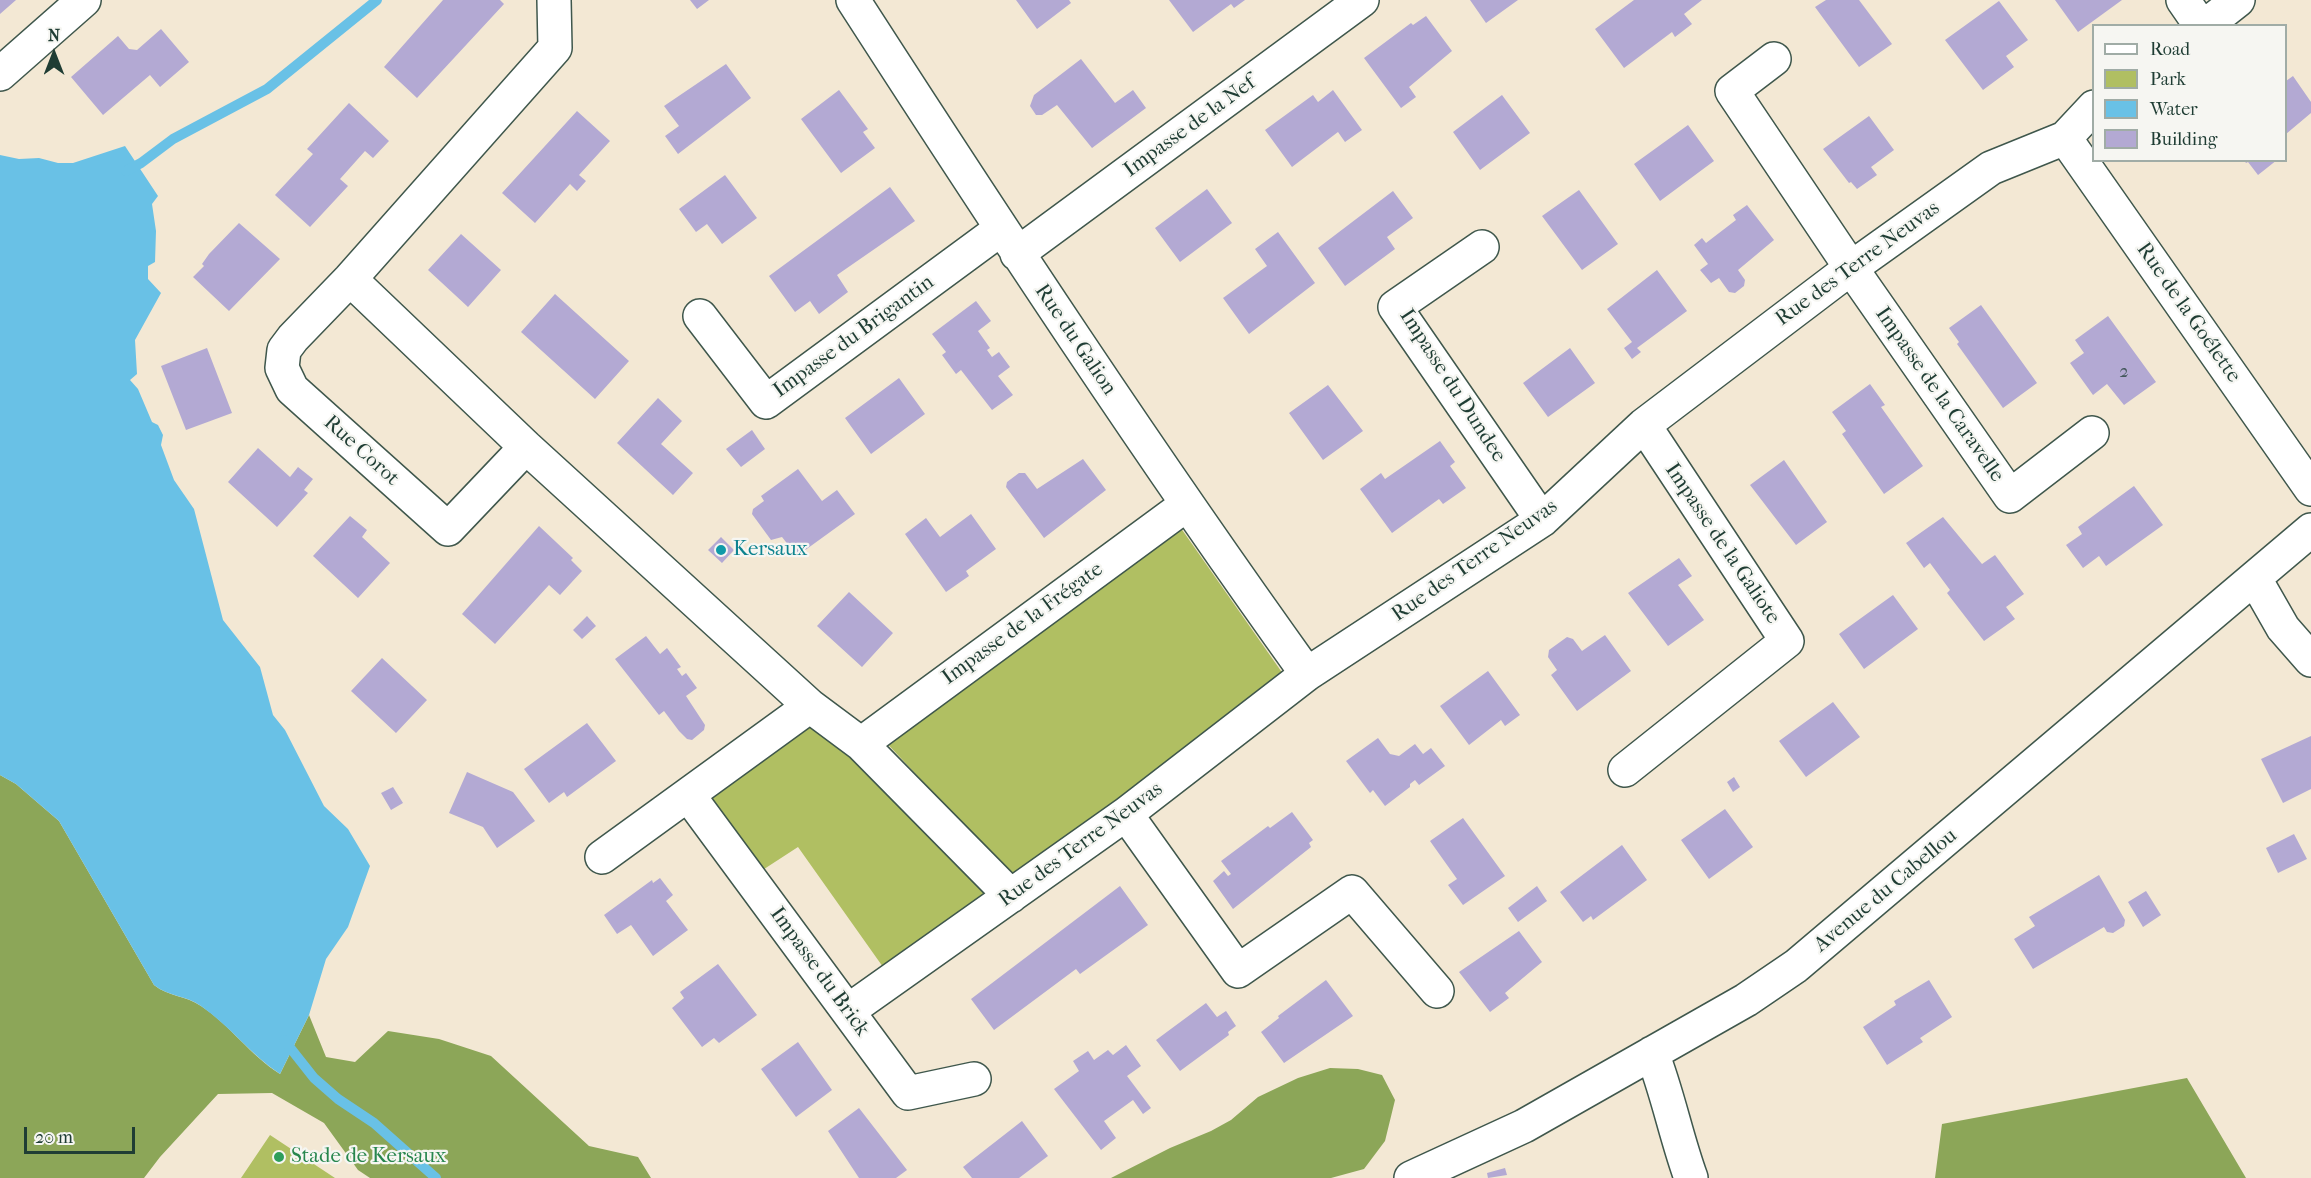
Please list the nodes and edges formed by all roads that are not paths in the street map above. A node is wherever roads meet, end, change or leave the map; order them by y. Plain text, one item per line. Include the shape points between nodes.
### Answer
1 (84, 0) edge
2 (554, 0) edge
3 (853, 0) edge
4 (1362, 0) edge
5 (2183, 0) edge
6 (2238, 0) edge
7 (2199, 24) edge
8 (2208, 24) edge
9 (1774, 59) dead end
10 (0, 74) edge
11 (2092, 109) edge
12 (2065, 138) junction
13 (1009, 242) junction
14 (1482, 247) dead end
15 (1851, 268) junction
16 (350, 279) junction
17 (700, 316) dead end
18 (1644, 425) junction
19 (2092, 433) dead end
20 (526, 447) junction
21 (2311, 489) edge
22 (1186, 505) junction
23 (1542, 520) junction
24 (2311, 530) edge
25 (2255, 579) junction
26 (2311, 660) edge
27 (1307, 674) junction
28 (810, 706) junction
29 (861, 744) junction
30 (1625, 770) dead end
31 (689, 796) junction
32 (1126, 814) junction
33 (602, 857) dead end
34 (1011, 896) junction
35 (1437, 992) dead end
36 (848, 1011) junction
37 (1652, 1053) junction
38 (974, 1079) dead end
39 (1411, 1178) edge
40 (1691, 1178) edge

1 - 10 street
2 - 16 street, Rue Corot via 555,48
3 - 13 street, Rue du Galion
4 - 13 street, Impasse de la Nef
5 - 7 street
6 - 8 street
9 - 15 street via 1732,91
11 - 12 street, Rue des Terre Neuvas
12 - 15 street, Rue des Terre Neuvas via 1991,168
12 - 21 street, Rue de la Goélette
13 - 17 street, Impasse du Brigantin via 766,402
13 - 22 street, Rue du Galion
14 - 23 street, Impasse du Dundee via 1395,307
15 - 18 street, Rue des Terre Neuvas
15 - 19 street, Impasse de la Caravelle via 2010,496
16 - 20 street
16 - 20 street, Rue Corot via 284,350 282,368 292,389 447,529
18 - 23 street, Rue des Terre Neuvas
18 - 30 street, Impasse de la Galiote via 1786,641
20 - 28 street
22 - 27 street, Rue du Galion
22 - 29 street, Impasse de la Frégate
23 - 27 street, Rue des Terre Neuvas
24 - 25 street, Avenue du Cabellou
25 - 26 street via 2283,628
25 - 37 street, Avenue du Cabellou via 1796,966 1746,1000
27 - 32 street, Rue des Terre Neuvas
28 - 29 street
28 - 31 street
29 - 34 street
31 - 33 street
31 - 36 street, Impasse du Brick
32 - 34 street, Rue des Terre Neuvas
32 - 35 street via 1238,971 1352,892
34 - 36 street, Rue des Terre Neuvas
36 - 38 street, Impasse du Brick via 908,1093
37 - 39 street, Avenue du Cabellou via 1524,1126
37 - 40 street

